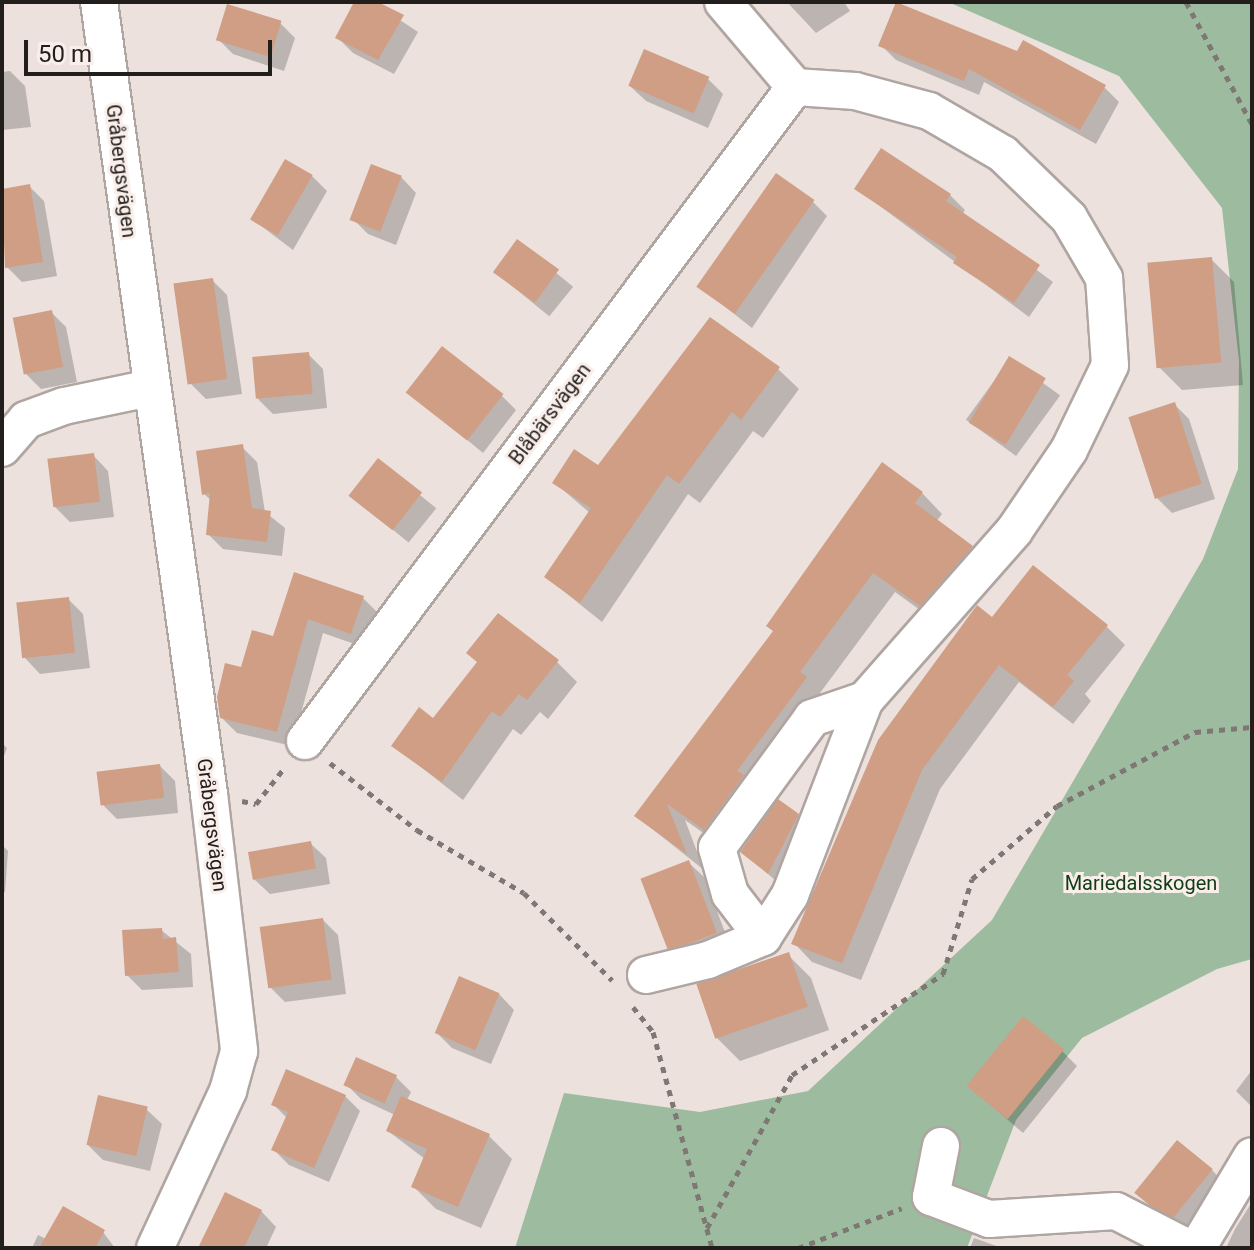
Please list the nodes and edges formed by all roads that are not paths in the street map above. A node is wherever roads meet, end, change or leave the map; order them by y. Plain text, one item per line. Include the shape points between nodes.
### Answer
1 (99, 2) edge
2 (723, 2) edge
3 (795, 87) junction
4 (150, 388) junction
5 (2, 448) edge
6 (865, 700) junction
7 (305, 741) road end
8 (763, 937) junction
9 (631, 979) road end
10 (941, 1146) dead end
11 (1252, 1156) edge
12 (155, 1248) edge
13 (1188, 1248) edge
14 (1197, 1248) edge

1 - 4 street, Gråbergsvägen
2 - 3 street
3 - 6 street via 855,91 929,111 1003,154 1069,218 1104,278 1110,365 1069,450 1014,531
3 - 7 street, Blåbärsvägen
4 - 5 street via 64,406 26,420
4 - 12 street, Gråbergsvägen via 209,794 239,1051 228,1091
6 - 8 street via 790,895
6 - 8 street via 812,718 717,848 730,894
8 - 9 street via 708,960
10 - 13 street via 931,1197 989,1219 1116,1211
11 - 14 street

